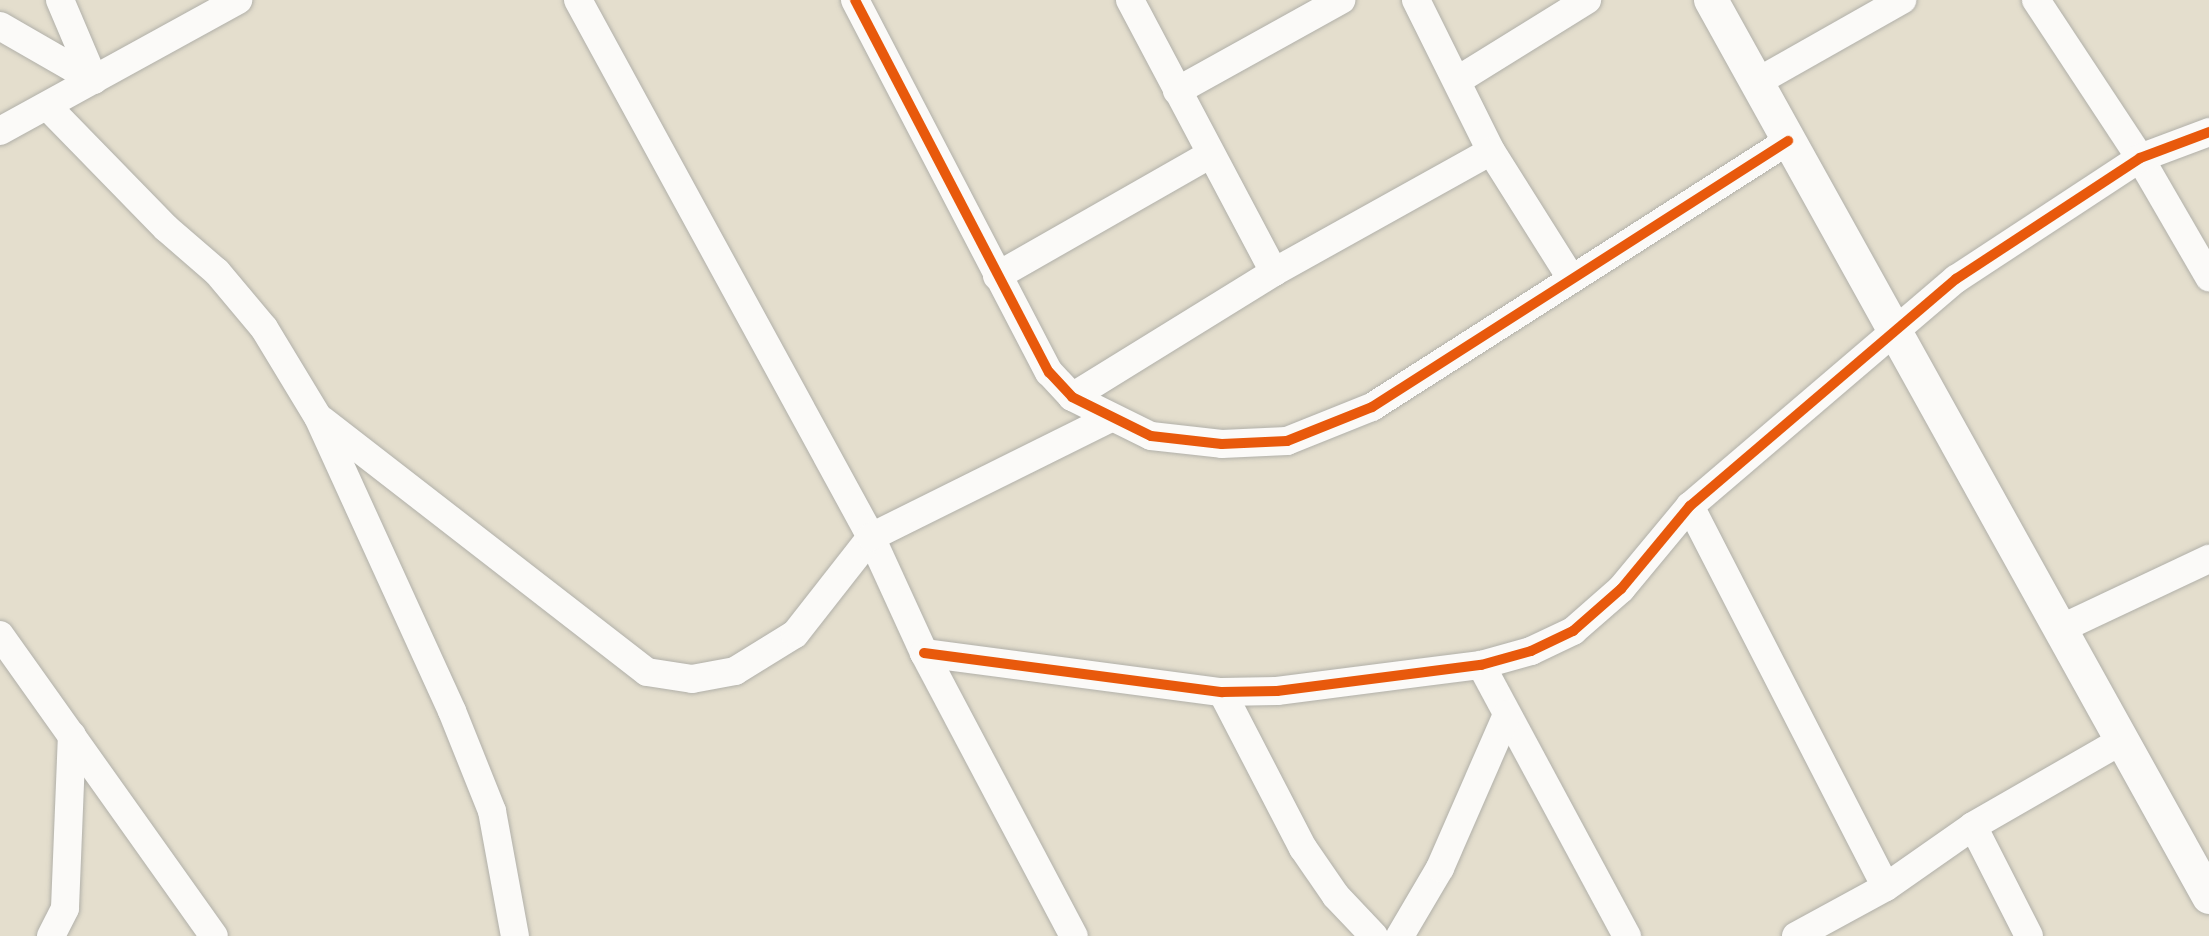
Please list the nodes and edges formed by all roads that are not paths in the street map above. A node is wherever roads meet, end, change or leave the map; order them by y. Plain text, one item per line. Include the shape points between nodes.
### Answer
1 (60, 0) edge
2 (238, 0) edge
3 (578, 0) edge
4 (855, 0) edge
5 (1130, 0) edge
6 (1341, 0) edge
7 (1416, 0) edge
8 (1587, 0) edge
9 (1711, 0) edge
10 (1902, 0) edge
11 (2036, 0) edge
12 (0, 26) edge
13 (94, 80) junction
14 (1458, 80) junction
15 (1757, 82) junction
16 (1177, 91) junction
17 (47, 106) junction
18 (0, 131) edge
19 (2209, 132) edge
20 (1788, 141) junction
21 (1491, 151) junction
22 (1209, 155) junction
23 (2140, 158) junction
24 (1274, 272) junction
25 (997, 276) junction
26 (2209, 277) edge
27 (1571, 278) junction
28 (1896, 334) junction
29 (1072, 397) junction
30 (318, 417) junction
31 (1109, 419) junction
32 (1690, 506) junction
33 (871, 537) junction
34 (2209, 559) edge
35 (2060, 629) junction
36 (0, 635) edge
37 (924, 653) junction
38 (1481, 665) junction
39 (1222, 692) junction
40 (1507, 715) junction
41 (72, 735) junction
42 (2121, 741) junction
43 (1973, 826) junction
44 (1886, 887) junction
45 (2209, 897) edge
46 (51, 936) edge
47 (214, 936) edge
48 (515, 936) edge
49 (1074, 936) edge
50 (1374, 936) edge
51 (1400, 936) edge
52 (1627, 936) edge
53 (1796, 936) edge
54 (2029, 936) edge

1 - 13 street
2 - 13 street
3 - 33 street
4 - 25 street
5 - 16 street
6 - 16 street
7 - 14 street
8 - 14 street
9 - 15 street
10 - 15 street
11 - 23 street
12 - 13 street
13 - 17 street
14 - 21 street
15 - 20 street
16 - 22 street
17 - 18 street
17 - 30 street via 166,228 217,272 264,328
19 - 23 street
20 - 27 street
20 - 28 street
21 - 24 street
21 - 27 street
22 - 24 street
22 - 25 street
23 - 26 street
23 - 28 street via 1956,279
24 - 29 street
25 - 29 street via 1034,347
27 - 31 street via 1372,407 1287,441 1222,444 1165,438
28 - 32 street
28 - 35 street
29 - 31 street
30 - 33 street via 647,672 692,679 735,671 795,634
30 - 48 street via 492,811
31 - 33 street
32 - 38 street via 1621,589 1573,631
32 - 44 street
33 - 37 street
34 - 35 street
35 - 42 street
36 - 41 street
37 - 39 street
37 - 49 street
38 - 39 street via 1277,691
38 - 40 street
39 - 50 street via 1303,848 1336,896
40 - 51 street via 1440,868
40 - 52 street
41 - 46 street via 65,908
41 - 47 street
42 - 43 street
42 - 45 street
43 - 44 street
43 - 54 street
44 - 53 street

